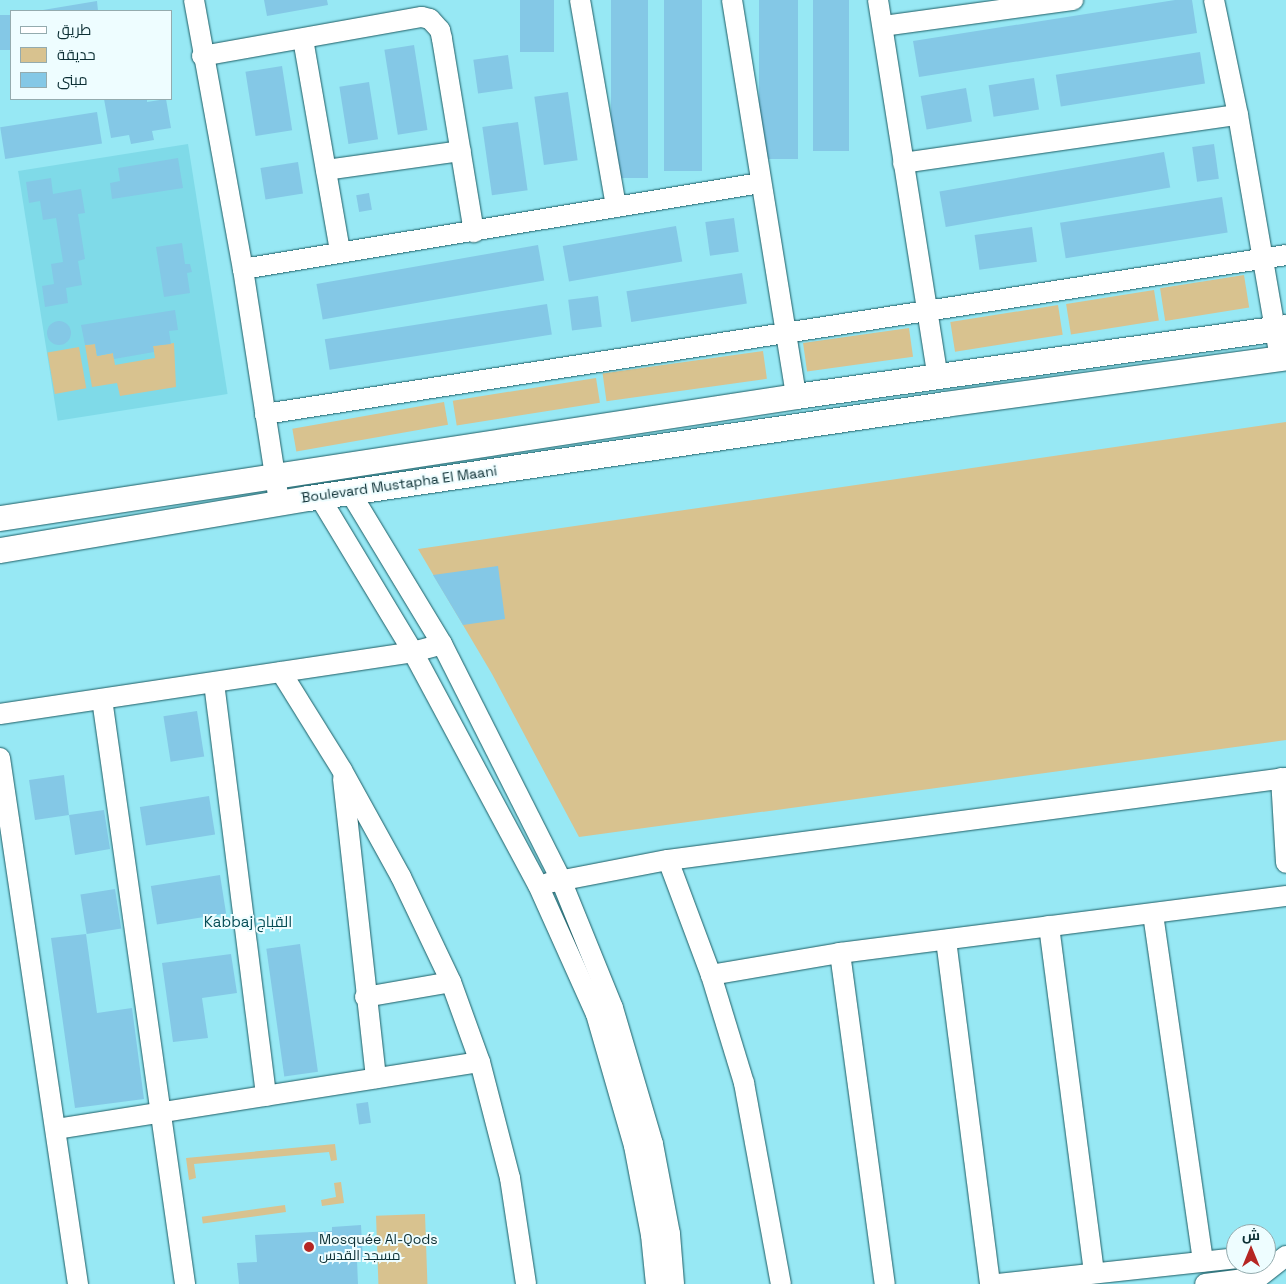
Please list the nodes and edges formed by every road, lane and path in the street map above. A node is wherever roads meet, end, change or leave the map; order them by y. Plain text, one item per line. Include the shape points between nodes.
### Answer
1 (194, 0) edge
2 (580, 0) edge
3 (732, 0) edge
4 (878, 0) edge
5 (1073, 0) edge
6 (1214, 0) edge
7 (883, 26) junction
8 (303, 39) junction
9 (202, 56) junction
10 (1238, 114) junction
11 (461, 151) junction
12 (904, 163) junction
13 (326, 170) junction
14 (760, 182) junction
15 (616, 207) junction
16 (474, 232) junction
17 (340, 252) junction
18 (1286, 255) edge
19 (1260, 259) junction
20 (243, 269) junction
21 (930, 312) junction
22 (1280, 328) edge
23 (783, 332) junction
24 (1283, 358) edge
25 (938, 377) junction
26 (796, 396) junction
27 (265, 414) junction
28 (275, 478) junction
29 (350, 492) junction
30 (319, 496) junction
31 (279, 502) junction
32 (66, 507) junction
33 (0, 518) edge
34 (71, 537) junction
35 (0, 550) edge
36 (442, 644) junction
37 (413, 652) junction
38 (281, 672) junction
39 (214, 682) junction
40 (102, 699) junction
41 (0, 714) edge
42 (0, 758) edge
43 (342, 770) junction
44 (1284, 778) edge
45 (668, 860) junction
46 (1286, 863) edge
47 (560, 880) junction
48 (538, 885) junction
49 (1286, 896) edge
50 (1153, 914) junction
51 (1049, 926) junction
52 (946, 940) junction
53 (840, 954) junction
54 (711, 975) junction
55 (451, 982) junction
56 (365, 997) junction
57 (480, 1062) junction
58 (376, 1078) junction
59 (266, 1096) junction
60 (162, 1112) junction
61 (56, 1129) junction
62 (1279, 1257) edge
63 (1226, 1259) edge
64 (1203, 1261) junction
65 (1094, 1273) junction
66 (78, 1284) edge
67 (185, 1284) edge
68 (526, 1284) edge
69 (656, 1284) edge
70 (674, 1284) edge
71 (781, 1284) edge
72 (885, 1284) edge
73 (990, 1284) edge
74 (998, 1284) edge
75 (1205, 1284) edge

1 - 9 street
2 - 15 street
3 - 14 street
4 - 7 street
5 - 7 street
6 - 10 street
7 - 12 street
8 - 9 street
8 - 11 street via 422,17 430,19 440,30
8 - 13 street
9 - 20 street
10 - 12 street
10 - 19 street
11 - 13 street
11 - 16 street
12 - 21 street
13 - 17 street
14 - 15 street
14 - 23 street
15 - 16 street
16 - 17 street
17 - 20 street
18 - 19 street
19 - 21 street
19 - 22 street
20 - 27 street
21 - 23 street
21 - 25 street
22 - 24 street
22 - 25 street, Boulevard Mustapha El Maani
23 - 26 street
23 - 27 street
24 - 29 street, Boulevard Mustapha El Maani
25 - 26 street, Boulevard Mustapha El Maani
26 - 28 street, Boulevard Mustapha El Maani
27 - 28 street
28 - 31 street
28 - 32 street, Boulevard Mustapha El Maani
29 - 30 street, Boulevard Mustapha El Maani
29 - 36 street
30 - 31 street, Boulevard Mustapha El Maani
30 - 37 street
31 - 34 street, Boulevard Mustapha El Maani
32 - 33 street, Boulevard Mustapha El Maani
32 - 34 street
34 - 35 street, Boulevard Mustapha El Maani
36 - 37 street
36 - 47 street
37 - 38 street
37 - 48 street
38 - 39 street
38 - 43 street
39 - 40 street
39 - 59 street
40 - 41 street
40 - 60 street
42 - 61 street
43 - 55 street via 401,877
43 - 56 street
44 - 45 street
44 - 46 street
45 - 47 street
45 - 54 street
47 - 48 street
47 - 70 street via 613,1008 653,1144 670,1234
48 - 69 street via 596,1014 634,1146 651,1235
49 - 50 street
50 - 51 street
50 - 64 street
51 - 52 street
51 - 65 street
52 - 53 street
52 - 73 street
53 - 54 street
53 - 72 street
54 - 71 street via 744,1083
55 - 56 street
55 - 57 street
56 - 58 street
57 - 58 street
57 - 68 street via 510,1178
58 - 59 street
59 - 60 street
60 - 61 street
60 - 67 street
61 - 66 street
62 - 75 street via 1259,1277
63 - 64 street
64 - 65 street
65 - 74 street

